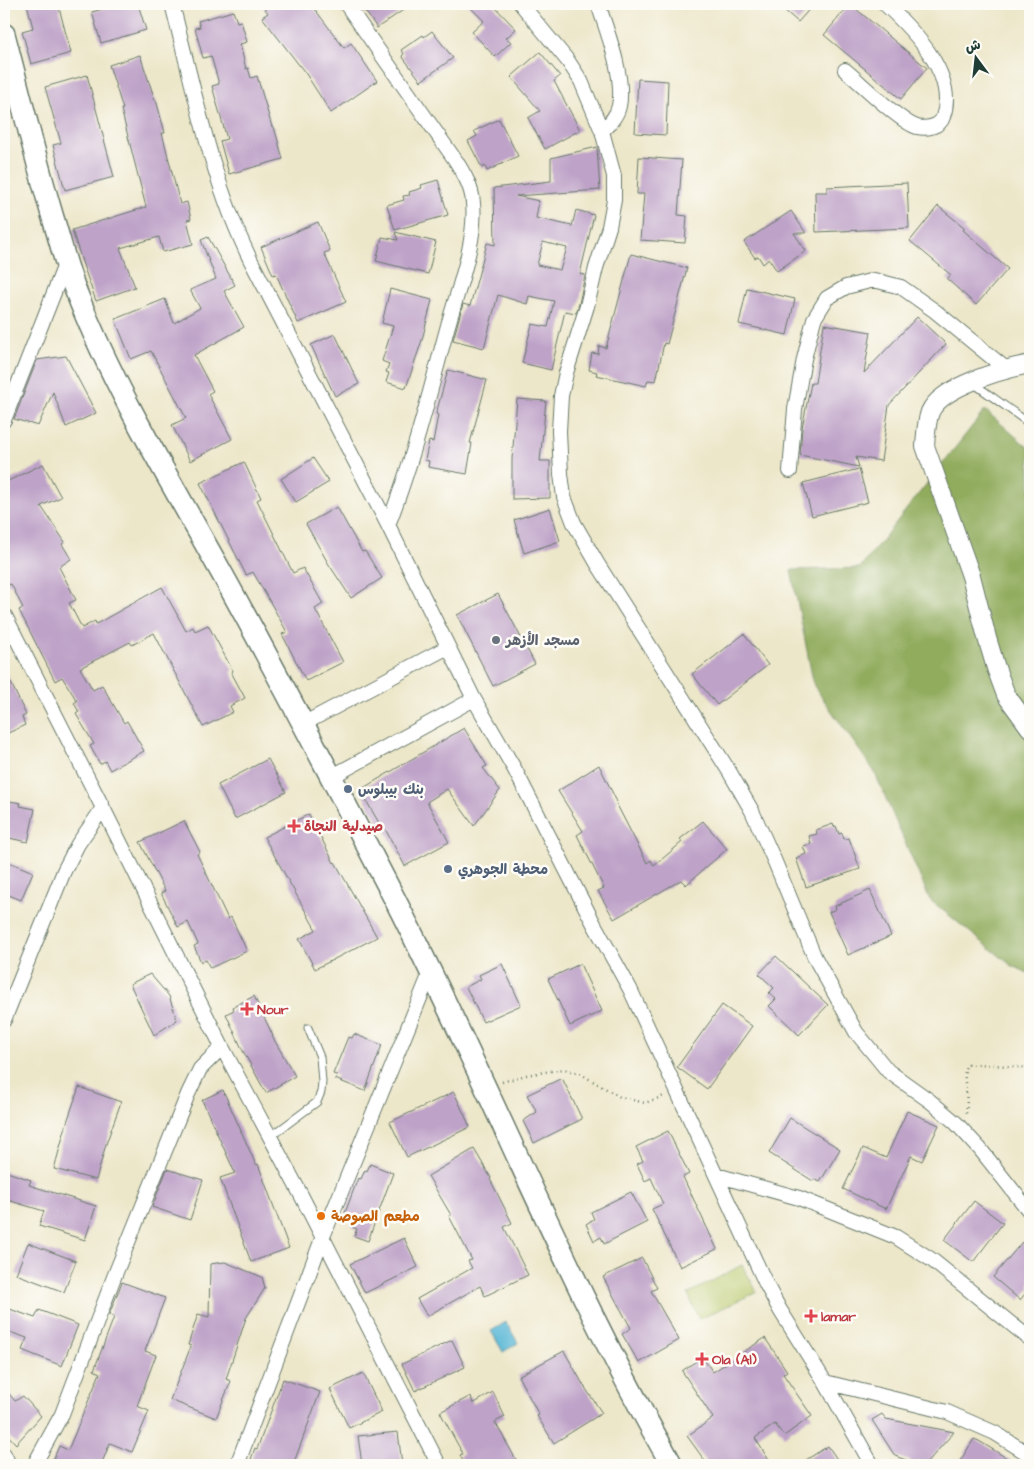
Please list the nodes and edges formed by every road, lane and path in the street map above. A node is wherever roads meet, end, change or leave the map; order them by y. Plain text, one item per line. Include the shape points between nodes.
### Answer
1 (172, 4) edge
2 (346, 4) edge
3 (521, 4) edge
4 (598, 4) edge
5 (886, 4) edge
6 (4, 34) edge
7 (845, 70) dead end
8 (602, 131) junction
9 (66, 262) junction
10 (1030, 364) edge
11 (1006, 369) junction
12 (970, 382) junction
13 (4, 420) edge
14 (1030, 424) edge
15 (790, 471) dead end
16 (388, 525) junction
17 (4, 614) edge
18 (448, 647) junction
19 (474, 699) junction
20 (303, 724) junction
21 (1030, 728) edge
22 (331, 777) junction
23 (103, 808) junction
24 (430, 971) junction
25 (4, 1020) edge
26 (308, 1028) dead end
27 (222, 1047) junction
28 (1030, 1068) edge
29 (485, 1088) junction
30 (677, 1091) junction
31 (947, 1115) junction
32 (270, 1138) junction
33 (716, 1175) junction
34 (1030, 1212) edge
35 (322, 1239) junction
36 (1030, 1339) edge
37 (825, 1382) junction
38 (4, 1454) edge
39 (1030, 1455) edge
40 (9, 1465) edge
41 (34, 1465) edge
42 (237, 1465) edge
43 (439, 1465) edge
44 (672, 1465) edge
45 (872, 1465) edge

1 - 16 street via 214,166 241,241
2 - 16 street via 456,161 468,181 473,202 473,228 465,264 413,455
3 - 8 street via 581,81
4 - 8 street via 612,46 620,86 616,114
5 - 7 street via 913,31 937,66 945,94 946,109 942,120 935,126 915,126
6 - 9 main road
8 - 31 street via 614,176 614,200 561,396 559,431 564,497 574,523 597,564 720,755 752,811 815,958 856,1032 888,1071
9 - 13 street
9 - 20 main road via 104,356
10 - 11 street
11 - 12 street
11 - 15 street via 935,310 901,287 874,280 846,287 828,298 814,318 794,409
12 - 14 lane
12 - 21 street via 955,389 931,410 925,446 968,566 1006,695
16 - 18 street
17 - 23 street
18 - 19 street
18 - 20 street
19 - 22 street
19 - 30 street via 630,989
20 - 22 main road
22 - 24 main road
23 - 25 street via 64,871
23 - 27 street
24 - 29 main road
24 - 35 street
26 - 32 lane via 320,1058 321,1092 317,1102
27 - 32 street
27 - 41 street via 200,1069 191,1088 62,1414
28 - 31 path via 966,1065 963,1075 968,1102 965,1116
29 - 30 path via 526,1074 564,1069 579,1073 620,1096 645,1103
29 - 44 main road via 604,1341
30 - 33 street
31 - 34 street via 980,1149
32 - 35 street
33 - 36 street via 800,1198 896,1237 932,1260
33 - 37 street via 769,1290
35 - 42 street
35 - 43 street
37 - 39 street via 947,1412 995,1433
37 - 45 street
38 - 40 street

